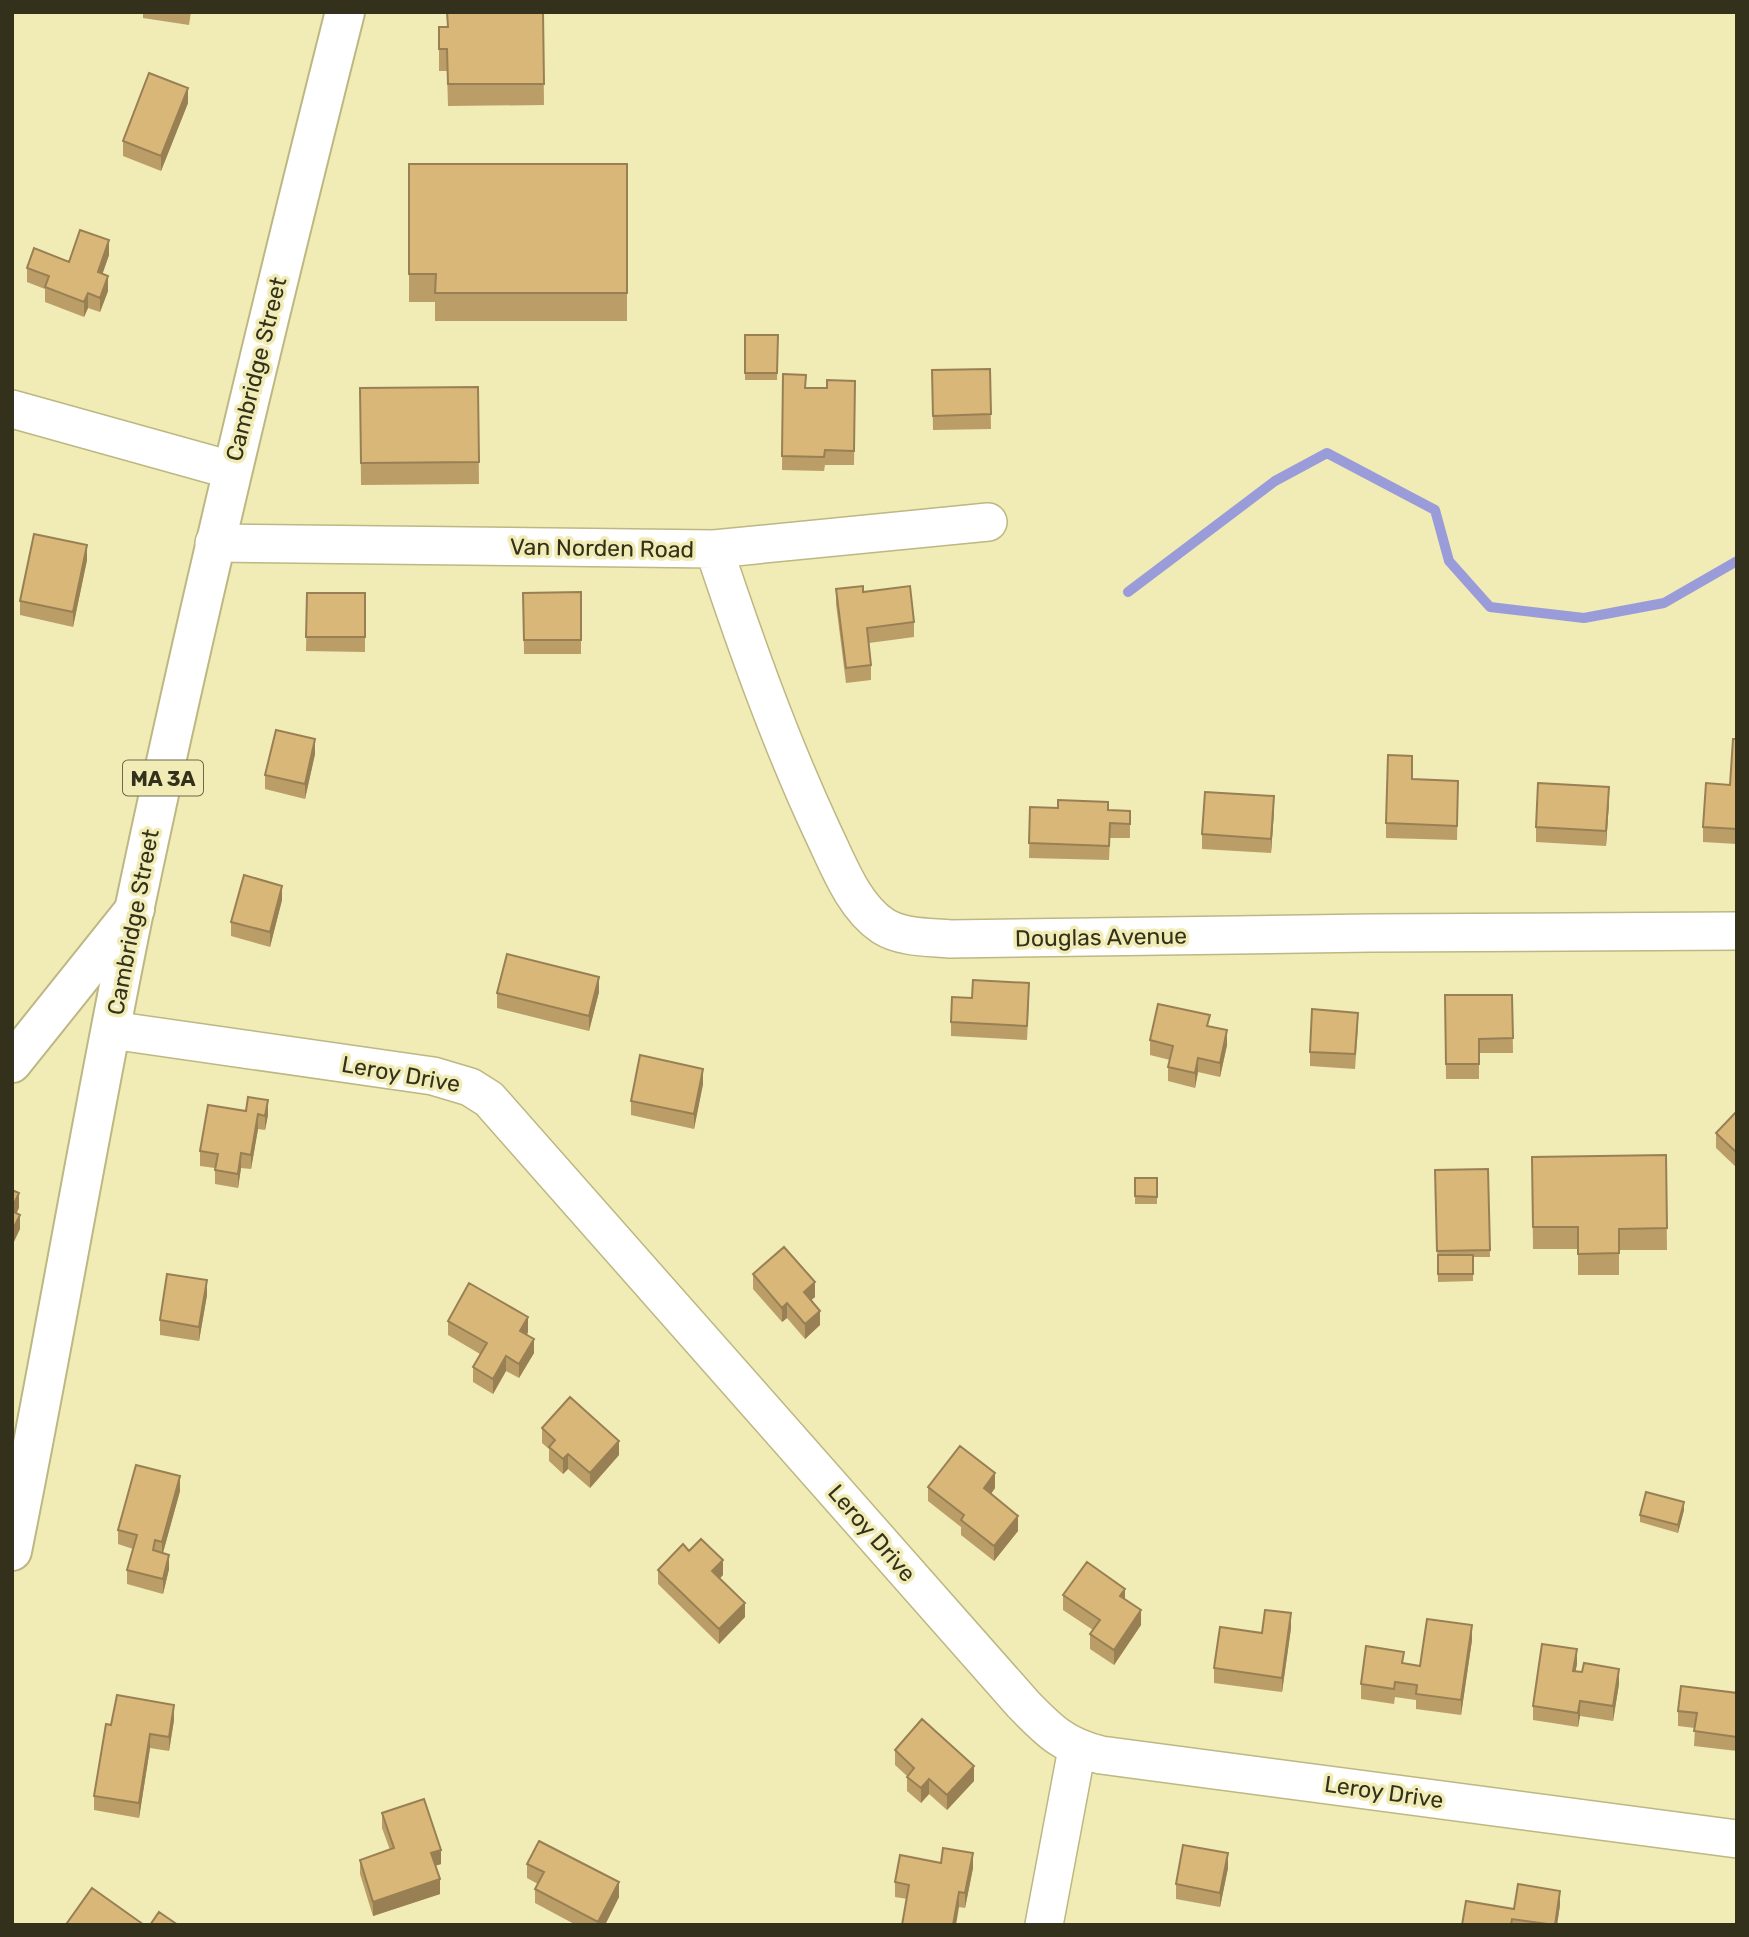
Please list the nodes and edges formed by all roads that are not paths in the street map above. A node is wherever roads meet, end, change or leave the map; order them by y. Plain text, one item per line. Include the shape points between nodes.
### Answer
1 (345, 12) edge
2 (12, 410) edge
3 (231, 470) junction
4 (988, 522) dead end
5 (214, 544) junction
6 (714, 549) junction
7 (135, 909) junction
8 (1737, 931) edge
9 (111, 1030) junction
10 (12, 1063) edge
11 (12, 1551) edge
12 (1077, 1749) junction
13 (1737, 1839) edge
14 (1044, 1925) edge

1 - 3 main road, Cambridge Street / MA 3A
2 - 3 street
3 - 5 main road, Cambridge Street / MA 3A
4 - 6 street, Van Norden Road
5 - 6 street, Van Norden Road
5 - 7 main road, Cambridge Street / MA 3A
6 - 8 street, Douglas Avenue via 778,726 843,876 882,925 901,933 950,939
7 - 9 main road, Cambridge Street / MA 3A
7 - 10 main road
9 - 11 main road, Cambridge Street / MA 3A
9 - 12 street, Leroy Drive via 433,1076 470,1087 489,1099 1023,1704 1048,1730
12 - 13 street, Leroy Drive
12 - 14 street

